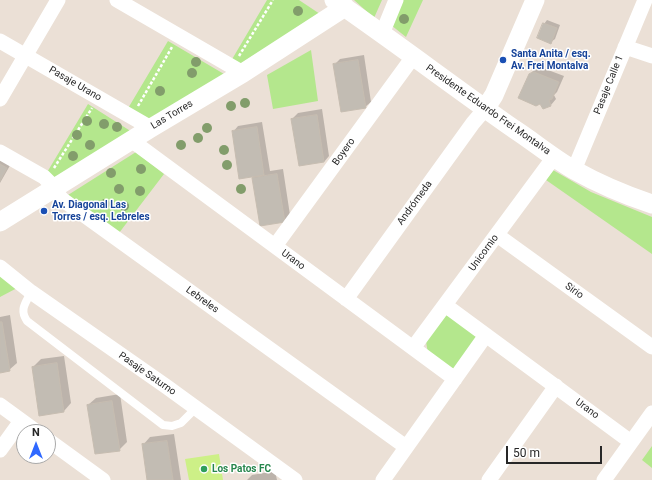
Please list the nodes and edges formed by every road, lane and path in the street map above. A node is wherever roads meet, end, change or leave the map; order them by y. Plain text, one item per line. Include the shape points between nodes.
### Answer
1 (58, 0) edge
2 (117, 0) edge
3 (273, 0) edge
4 (396, 0) edge
5 (534, 0) edge
6 (645, 0) edge
7 (339, 4) edge
8 (382, 34) junction
9 (179, 36) junction
10 (0, 40) edge
11 (625, 47) junction
12 (26, 55) junction
13 (652, 56) edge
14 (413, 57) junction
15 (238, 70) junction
16 (98, 98) junction
17 (0, 100) edge
18 (485, 109) junction
19 (132, 117) junction
20 (151, 128) junction
21 (131, 140) junction
22 (0, 152) edge
23 (554, 157) junction
24 (574, 170) junction
25 (50, 184) junction
26 (652, 204) edge
27 (0, 222) edge
28 (497, 235) junction
29 (275, 246) junction
30 (0, 267) edge
31 (31, 292) junction
32 (346, 299) junction
33 (445, 305) junction
34 (486, 335) junction
35 (652, 347) edge
36 (413, 348) junction
37 (455, 379) junction
38 (556, 386) junction
39 (0, 406) edge
40 (196, 408) junction
41 (652, 414) edge
42 (21, 421) junction
43 (25, 424) edge
44 (631, 442) junction
45 (56, 447) edge
46 (406, 448) junction
47 (0, 450) edge
48 (87, 475) edge
49 (103, 480) edge
50 (295, 480) edge
51 (383, 480) edge
52 (489, 480) edge
53 (604, 480) edge

1 - 12 street
2 - 9 street
3 - 15 path
4 - 8 street
5 - 18 street via 494,95
6 - 11 street, Pasaje Calle 1
7 - 8 street, Presidente Eduardo Frei Montalva
7 - 15 street, Las Torres
8 - 14 street, Presidente Eduardo Frei Montalva
9 - 15 street
9 - 19 path
10 - 12 street, Pasaje Urano
11 - 13 street
11 - 24 street, Pasaje Calle 1
12 - 16 street, Pasaje Urano
12 - 17 street
14 - 18 street, Presidente Eduardo Frei Montalva
14 - 29 street, Boyero
15 - 20 street, Las Torres
16 - 19 street, Pasaje Urano
16 - 25 path
18 - 23 street, Presidente Eduardo Frei Montalva
18 - 32 street, Andrómeda
19 - 20 street, Pasaje Urano
20 - 21 street, Las Torres
21 - 25 street, Las Torres
21 - 29 street, Urano
22 - 25 street, Lebreles via 44,177
23 - 24 street, Presidente Eduardo Frei Montalva
23 - 28 street, Unicornio
24 - 26 street, Presidente Eduardo Frei Montalva
25 - 27 street, Las Torres
25 - 46 street, Lebreles via 63,200
28 - 33 street, Unicornio
28 - 35 street, Sirio
29 - 32 street, Urano
30 - 31 street, Pasaje Saturno
31 - 40 street, Pasaje Saturno
31 - 40 lane via 22,309 27,321 163,425 181,423
32 - 36 street, Urano
33 - 34 street, Urano
33 - 36 street, Unicornio
34 - 37 street
34 - 38 street, Urano
36 - 37 street, Urano
37 - 46 street
38 - 44 street, Urano
38 - 52 street
39 - 42 street
40 - 50 street, Pasaje Saturno
41 - 44 street
42 - 43 street
42 - 47 street
44 - 53 street
45 - 48 street
46 - 51 street
48 - 49 street

